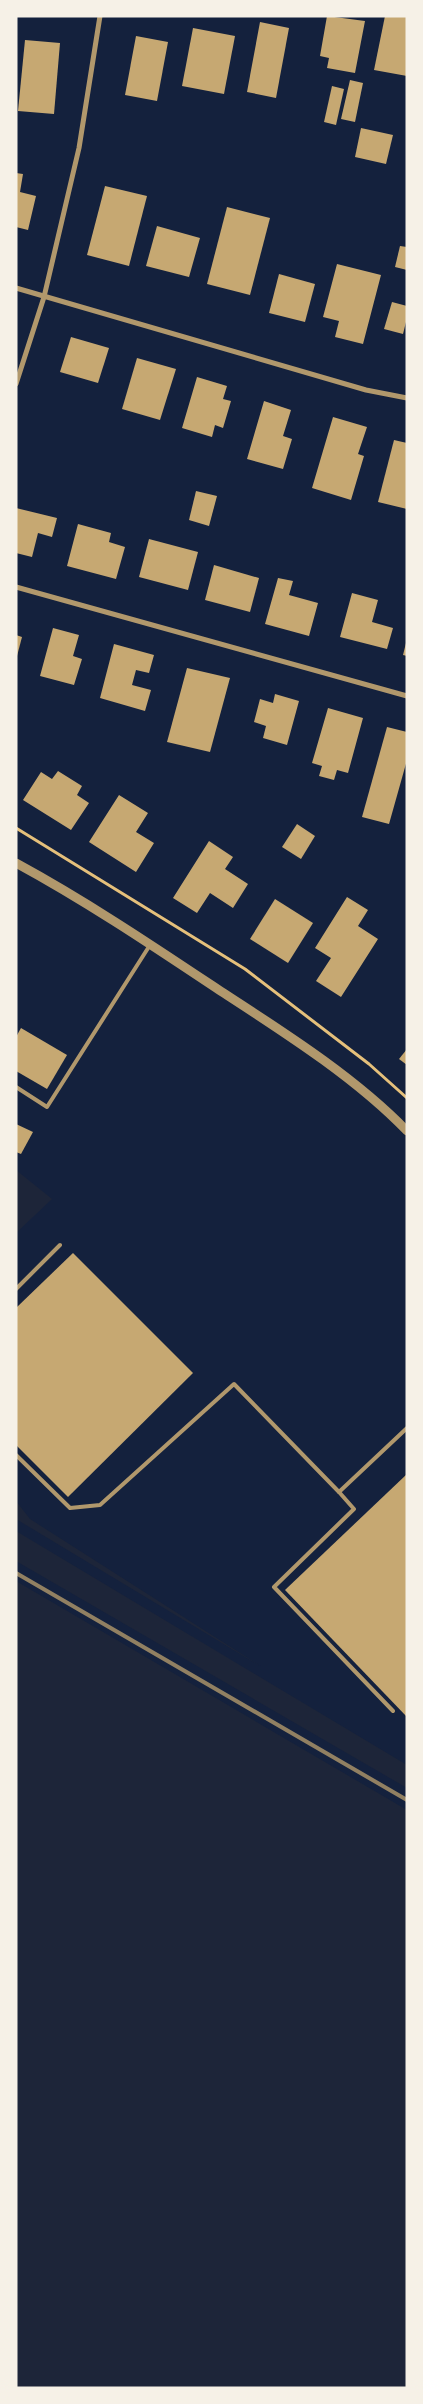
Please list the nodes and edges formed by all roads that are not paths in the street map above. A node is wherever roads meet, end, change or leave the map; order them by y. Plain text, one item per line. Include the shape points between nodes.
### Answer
1 (100, 16) edge
2 (16, 288) edge
3 (44, 297) junction
4 (16, 384) edge
5 (407, 398) edge
6 (16, 587) edge
7 (407, 696) edge
8 (16, 863) edge
9 (150, 945) junction
10 (16, 1087) edge
11 (407, 1131) edge
12 (60, 1245) dead end
13 (16, 1289) edge
14 (407, 1428) edge
15 (16, 1455) edge
16 (339, 1492) junction
17 (393, 1711) dead end

1 - 3 street via 80,148
2 - 3 street
3 - 4 street
3 - 5 street via 366,390
6 - 7 street
8 - 9 street
9 - 10 lane via 47,1107
9 - 11 street via 288,1036 345,1078
12 - 13 lane
14 - 16 lane
15 - 16 lane via 70,1508 100,1505 234,1384
16 - 17 lane via 354,1509 274,1588

